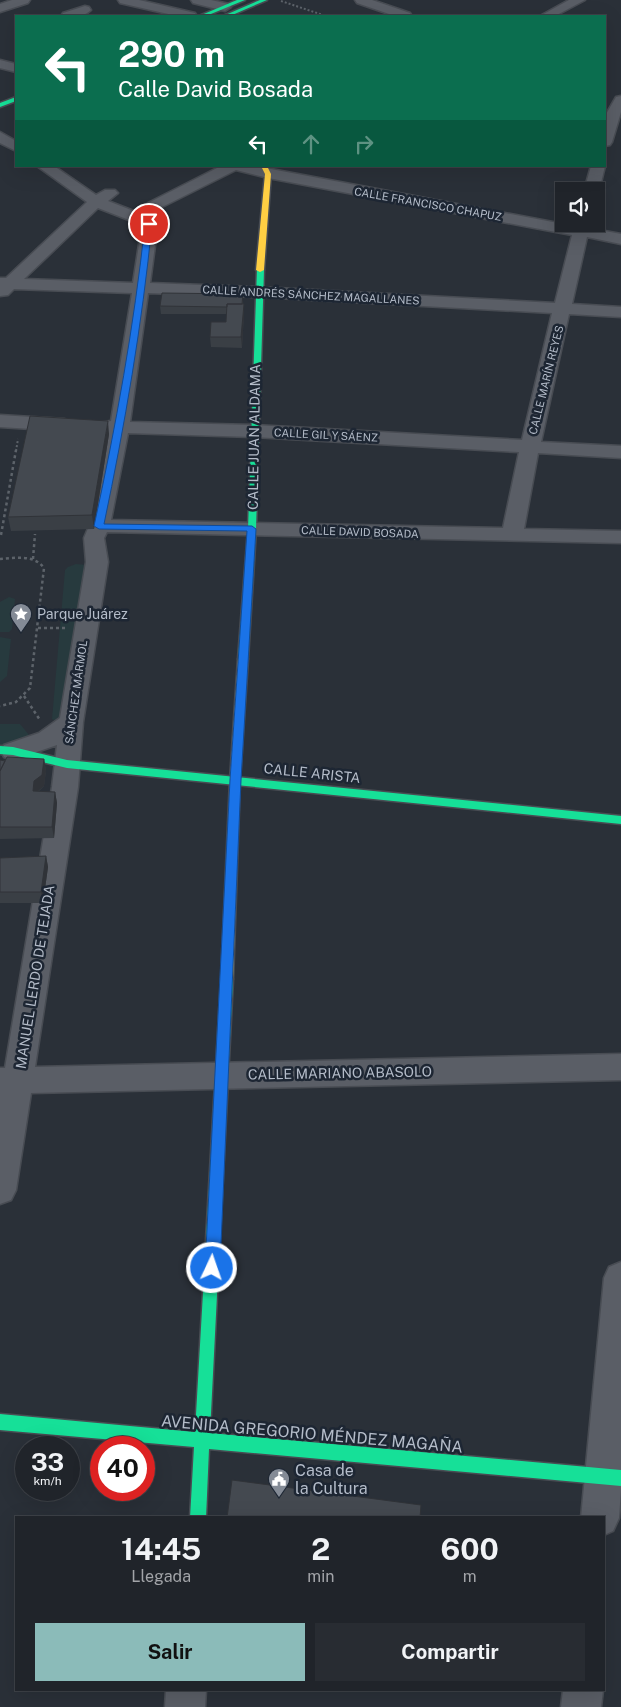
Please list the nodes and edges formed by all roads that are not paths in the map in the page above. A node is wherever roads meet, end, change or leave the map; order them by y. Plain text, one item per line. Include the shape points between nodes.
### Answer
1 (24, 0) edge
2 (124, 0) edge
3 (197, 0) edge
4 (264, 0) edge
5 (361, 0) edge
6 (579, 0) edge
7 (230, 5) edge
8 (0, 8) edge
9 (85, 10) dead end
10 (70, 15) edge
11 (187, 15) edge
12 (205, 15) edge
13 (403, 15) edge
14 (548, 15) edge
15 (0, 64) edge
16 (15, 68) edge
17 (15, 89) edge
18 (0, 95) edge
19 (15, 99) edge
20 (621, 100) edge
21 (0, 105) edge
22 (613, 116) edge
23 (0, 121) edge
24 (15, 131) edge
25 (0, 136) edge
26 (606, 139) edge
27 (15, 146) edge
28 (45, 167) edge
29 (69, 167) edge
30 (232, 167) edge
31 (242, 167) edge
32 (598, 167) edge
33 (266, 170) edge
34 (594, 182) edge
35 (110, 193) junction
36 (96, 202) junction
37 (151, 214) junction
38 (555, 223) edge
39 (580, 232) edge
40 (596, 232) edge
41 (621, 239) edge
42 (142, 286) junction
43 (3, 287) edge
44 (258, 292) junction
45 (563, 309) junction
46 (621, 312) edge
47 (0, 421) edge
48 (120, 428) junction
49 (253, 431) junction
50 (530, 446) junction
51 (621, 452) edge
52 (99, 526) junction
53 (252, 529) junction
54 (512, 536) junction
55 (621, 537) edge
56 (62, 729) junction
57 (7, 751) edge
58 (67, 764) junction
59 (235, 780) junction
60 (621, 820) edge
61 (621, 1067) edge
62 (222, 1076) junction
63 (9, 1081) edge
64 (0, 1190) edge
65 (621, 1278) edge
66 (0, 1422) edge
67 (204, 1440) junction
68 (613, 1477) edge
69 (198, 1516) edge
70 (601, 1516) edge
71 (186, 1691) edge
72 (583, 1691) edge
73 (185, 1707) edge
74 (581, 1707) edge

1 - 8 street
2 - 11 street
3 - 7 street
4 - 7 street
5 - 13 street
6 - 14 street
7 - 12 street
9 - 10 street
15 - 16 street
17 - 18 street
19 - 21 street
20 - 22 street
22 - 26 street
23 - 24 street
25 - 27 street
28 - 36 street
29 - 35 street
30 - 37 street
31 - 33 street, CALLE FRANCISCO CHAPUZ
32 - 34 street
33 - 38 street, CALLE FRANCISCO CHAPUZ
33 - 44 street, CALLE JUAN ALDAMA
35 - 36 street
35 - 37 street
36 - 37 street
36 - 43 street
37 - 42 street, SÁNCHEZ MÁRMOL
39 - 45 street, CALLE MARÍN REYES
40 - 41 street, CALLE FRANCISCO CHAPUZ
42 - 43 street, CALLE ANDRÉS SÁNCHEZ MAGALLANES
42 - 44 street, CALLE ANDRÉS SÁNCHEZ MAGALLANES
42 - 48 street, SÁNCHEZ MÁRMOL
44 - 45 street, CALLE ANDRÉS SÁNCHEZ MAGALLANES
44 - 49 street, CALLE JUAN ALDAMA
45 - 46 street, CALLE ANDRÉS SÁNCHEZ MAGALLANES
45 - 50 street, CALLE MARÍN REYES
47 - 48 street, CALLE GIL Y SÁENZ
48 - 49 street, CALLE GIL Y SÁENZ
48 - 52 street, SÁNCHEZ MÁRMOL
49 - 50 street, CALLE GIL Y SÁENZ
49 - 53 street, CALLE JUAN ALDAMA
50 - 51 street, CALLE GIL Y SÁENZ
50 - 54 street, CALLE MARÍN REYES
52 - 53 street, CALLE DAVID BOSADA
52 - 56 street, SÁNCHEZ MÁRMOL via 94,538 97,562
53 - 54 street, CALLE DAVID BOSADA
53 - 59 street, CALLE JUAN ALDAMA
54 - 55 street, CALLE DAVID BOSADA
56 - 57 street
56 - 58 street, SÁNCHEZ MÁRMOL
57 - 58 street, CALLE ARISTA
58 - 59 street, CALLE ARISTA
58 - 63 street, MANUEL LERDO DE TEJADA
59 - 60 street, CALLE ARISTA
59 - 62 street, CALLE JUAN ALDAMA
61 - 62 street, CALLE MARIANO ABASOLO
62 - 63 street, CALLE MARIANO ABASOLO
62 - 67 street, CALLE JUAN ALDAMA
63 - 64 street, MANUEL LERDO DE TEJADA
65 - 68 street
66 - 67 street, AVENIDA GREGORIO MÉNDEZ MAGAÑA
67 - 68 street, AVENIDA GREGORIO MÉNDEZ MAGAÑA
67 - 69 street, CALLE JUAN ALDAMA
68 - 70 street
71 - 73 street
72 - 74 street

